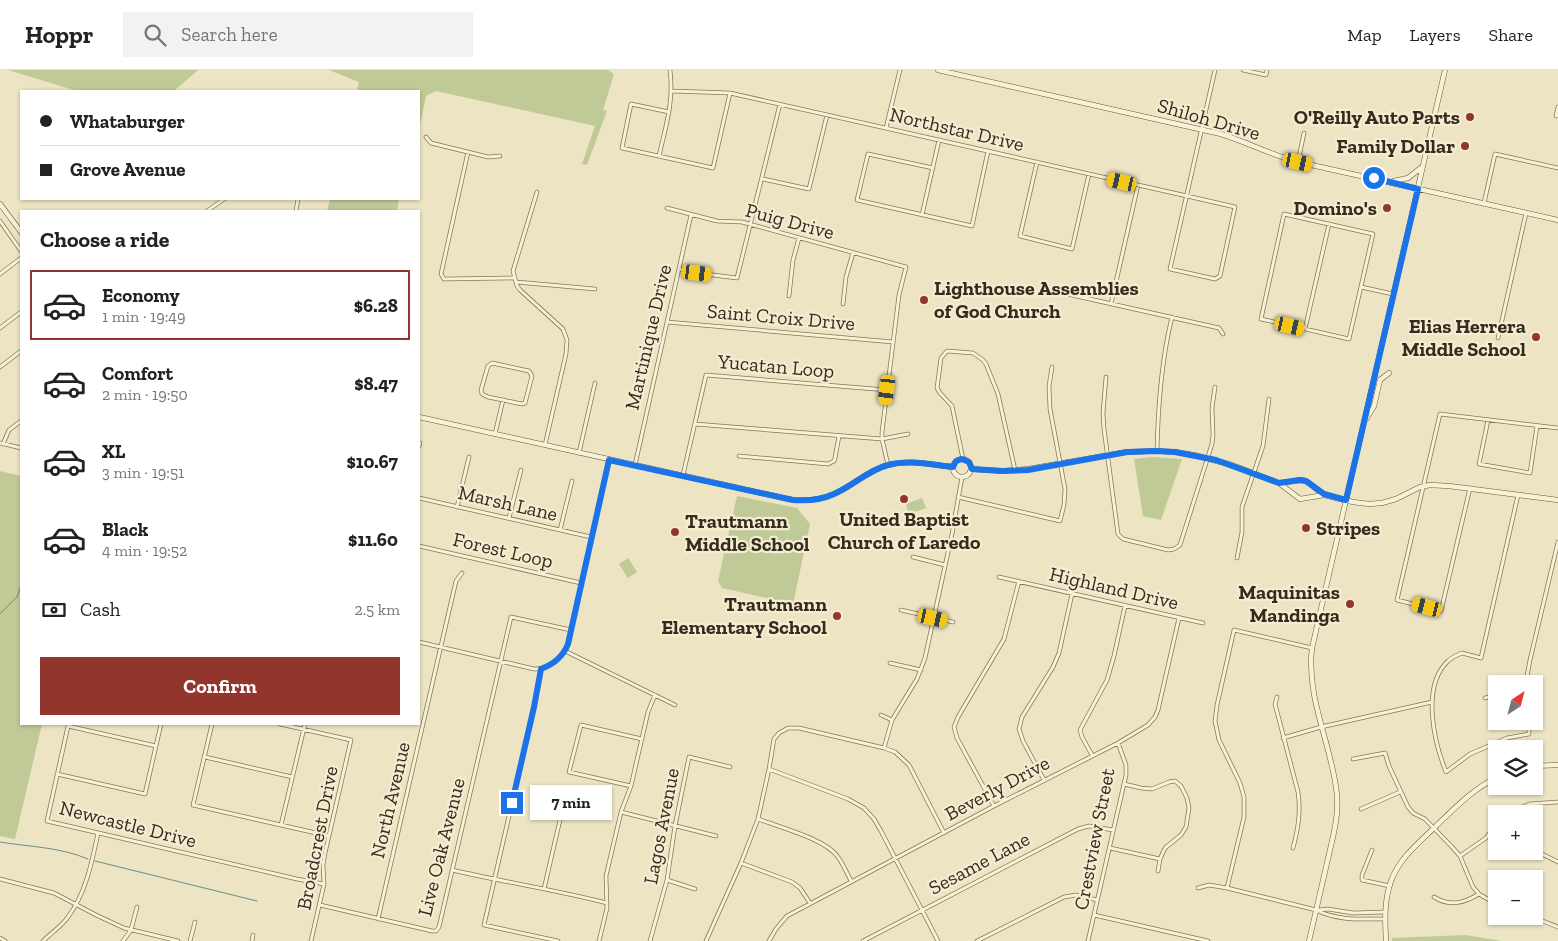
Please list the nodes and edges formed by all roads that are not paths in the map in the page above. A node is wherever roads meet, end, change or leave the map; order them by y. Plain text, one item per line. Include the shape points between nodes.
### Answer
1 (670, 70) edge
2 (900, 70) edge
3 (938, 70) edge
4 (1243, 70) edge
5 (1267, 70) edge
6 (1445, 70) edge
7 (1215, 71) edge
8 (672, 91) junction
9 (730, 93) junction
10 (780, 104) junction
11 (1558, 107) edge
12 (669, 112) junction
13 (827, 115) junction
14 (1557, 116) edge
15 (886, 128) junction
16 (1202, 129) junction
17 (1304, 134) dead end
18 (426, 137) dead end
19 (939, 140) junction
20 (988, 151) junction
21 (468, 152) junction
22 (500, 156) dead end
23 (659, 156) junction
24 (1037, 162) junction
25 (1298, 162) junction
26 (1423, 166) junction
27 (933, 168) junction
28 (1558, 168) edge
29 (1089, 174) junction
30 (763, 179) junction
31 (1391, 182) junction
32 (1138, 185) junction
33 (1418, 189) junction
34 (537, 192) dead end
35 (1186, 196) junction
36 (223, 200) edge
37 (0, 204) edge
38 (1483, 204) junction
39 (667, 208) dead end
40 (208, 210) edge
41 (1526, 213) junction
42 (691, 215) junction
43 (922, 215) junction
44 (1558, 220) edge
45 (0, 221) edge
46 (1329, 224) junction
47 (751, 225) junction
48 (20, 231) edge
49 (799, 238) junction
50 (20, 250) edge
51 (853, 253) junction
52 (20, 259) edge
53 (679, 269) junction
54 (0, 274) edge
55 (516, 280) junction
56 (1361, 287) junction
57 (595, 290) dead end
58 (1054, 291) dead end
59 (1393, 294) junction
60 (788, 296) dead end
61 (843, 304) dead end
62 (1111, 304) junction
63 (20, 313) edge
64 (1172, 317) junction
65 (667, 322) junction
66 (0, 328) edge
67 (1305, 329) junction
68 (1223, 334) dead end
69 (1498, 338) dead end
70 (893, 342) junction
71 (20, 352) edge
72 (0, 367) edge
73 (1052, 367) dead end
74 (1389, 373) dead end
75 (1106, 377) dead end
76 (595, 383) dead end
77 (1215, 387) dead end
78 (887, 390) junction
79 (1269, 399) dead end
80 (503, 400) junction
81 (420, 417) edge
82 (1488, 420) junction
83 (20, 422) edge
84 (1364, 422) junction
85 (695, 424) junction
86 (1537, 426) junction
87 (1558, 428) edge
88 (495, 434) junction
89 (908, 434) dead end
90 (839, 436) junction
91 (882, 439) junction
92 (1, 443) edge
93 (545, 445) junction
94 (20, 448) edge
95 (1156, 451) junction
96 (578, 453) junction
97 (1107, 454) junction
98 (739, 456) dead end
99 (469, 457) dead end
100 (1208, 458) junction
101 (962, 459) junction
102 (609, 460) junction
103 (1060, 463) junction
104 (634, 465) junction
105 (888, 465) junction
106 (953, 467) junction
107 (972, 469) junction
108 (521, 470) dead end
109 (1015, 470) junction
110 (1254, 474) junction
111 (683, 476) junction
112 (962, 477) junction
113 (572, 481) dead end
114 (1279, 483) junction
115 (1424, 486) junction
116 (1470, 488) junction
117 (1324, 494) junction
118 (1518, 495) junction
119 (958, 497) junction
120 (420, 498) edge
121 (1346, 500) junction
122 (1558, 500) edge
123 (457, 507) junction
124 (509, 518) junction
125 (560, 530) junction
126 (591, 537) junction
127 (1558, 542) edge
128 (420, 546) edge
129 (913, 557) dead end
130 (1237, 558) dead end
131 (946, 564) junction
132 (462, 573) dead end
133 (998, 577) dead end
134 (1019, 581) junction
135 (581, 583) junction
136 (1072, 594) junction
137 (1125, 606) junction
138 (901, 610) dead end
139 (933, 618) junction
140 (1178, 618) junction
141 (953, 622) dead end
142 (1203, 623) dead end
143 (570, 630) junction
144 (420, 642) edge
145 (440, 647) junction
146 (1312, 648) junction
147 (565, 651) junction
148 (500, 661) junction
149 (890, 663) dead end
150 (541, 669) junction
151 (921, 670) junction
152 (1527, 675) edge
153 (655, 695) junction
154 (1277, 697) dead end
155 (1488, 697) edge
156 (1485, 698) dead end
157 (1432, 702) junction
158 (675, 705) dead end
159 (880, 715) dead end
160 (892, 720) junction
161 (162, 725) edge
162 (212, 725) edge
163 (285, 725) edge
164 (305, 725) edge
165 (1321, 727) junction
166 (304, 729) junction
167 (1529, 730) edge
168 (1283, 738) junction
169 (642, 739) junction
170 (1118, 743) junction
171 (156, 746) junction
172 (884, 748) junction
173 (1092, 755) junction
174 (205, 757) junction
175 (1353, 759) dead end
176 (1558, 765) edge
177 (1543, 766) edge
178 (730, 767) dead end
179 (770, 768) junction
180 (57, 774) junction
181 (292, 777) junction
182 (1044, 780) junction
183 (1488, 783) edge
184 (1124, 784) junction
185 (631, 786) junction
186 (1400, 792) junction
187 (1558, 802) edge
188 (1527, 805) edge
189 (563, 806) dead end
190 (994, 806) junction
191 (1362, 809) dead end
192 (621, 812) junction
193 (758, 819) junction
194 (281, 825) junction
195 (675, 826) junction
196 (1434, 828) junction
197 (1113, 830) junction
198 (98, 833) junction
199 (944, 833) junction
200 (1488, 835) edge
201 (329, 836) junction
202 (716, 836) dead end
203 (1110, 848) junction
204 (1293, 848) dead end
205 (1372, 850) dead end
206 (1543, 854) edge
207 (1460, 856) junction
208 (896, 858) junction
209 (1160, 859) junction
210 (1558, 862) edge
211 (741, 863) junction
212 (452, 870) junction
213 (1158, 871) dead end
214 (0, 879) edge
215 (494, 880) junction
216 (667, 880) junction
217 (851, 881) junction
218 (324, 884) junction
219 (1390, 886) junction
220 (695, 888) dead end
221 (1198, 888) dead end
222 (1227, 888) junction
223 (544, 889) junction
224 (1479, 894) junction
225 (1434, 897) dead end
226 (1488, 899) edge
227 (1097, 900) junction
228 (607, 903) junction
229 (810, 903) junction
230 (76, 904) junction
231 (320, 905) junction
232 (137, 907) dead end
233 (922, 910) junction
234 (1316, 910) junction
235 (1385, 912) junction
236 (1094, 915) junction
237 (378, 919) junction
238 (1385, 919) junction
239 (1543, 921) edge
240 (195, 922) dead end
241 (1558, 927) edge
242 (131, 930) junction
243 (253, 935) dead end
244 (0, 938) edge
245 (6, 941) edge
246 (43, 941) edge
247 (123, 941) edge
248 (178, 941) edge
249 (190, 941) edge
250 (252, 941) edge
251 (312, 941) edge
252 (558, 941) edge
253 (599, 941) edge
254 (650, 941) edge
255 (706, 941) edge
256 (770, 941) edge
257 (863, 941) edge
258 (938, 941) edge
259 (977, 941) edge
260 (1088, 941) edge
261 (1208, 941) edge
262 (1309, 941) edge
263 (1386, 941) edge

1 - 8 street
2 - 15 street
3 - 16 main road, Shiloh Drive
4 - 5 street via 1266,75
6 - 26 main road
7 - 16 street
8 - 9 street, Northstar Drive
8 - 12 street
9 - 10 street, Northstar Drive
9 - 23 street via 713,168
10 - 13 street, Northstar Drive
10 - 30 street
11 - 14 street
12 - 23 street
12 - 23 street via 631,104 622,148
13 - 15 street, Northstar Drive
13 - 30 street via 810,189
15 - 19 street, Northstar Drive
16 - 25 main road, Shiloh Drive via 1233,137
16 - 35 street
17 - 25 street
18 - 21 street via 431,143
19 - 20 street, Northstar Drive
19 - 27 street
20 - 24 street, Northstar Drive
20 - 43 street via 972,226
21 - 22 street
21 - 55 street via 441,274 444,279
24 - 29 street, Northstar Drive
24 - 29 street via 1020,236 1072,249
25 - 31 main road, Shiloh Drive
26 - 31 main road via 1408,178
26 - 33 main road
27 - 43 street
27 - 43 street via 868,154 857,200
28 - 38 street via 1495,154
29 - 32 street, Northstar Drive
30 - 47 street
31 - 33 main road, Shiloh Drive
32 - 35 street, Northstar Drive
32 - 62 street
33 - 38 main road, Shiloh Drive
33 - 59 main road
34 - 55 street via 514,264
35 - 35 street, Northstar Drive via 1170,269 1215,279 1220,276 1235,207
36 - 40 street
37 - 48 main road
38 - 41 main road, Shiloh Drive
39 - 42 street, Puig Drive
41 - 44 main road, Shiloh Drive
41 - 69 street
42 - 47 street, Puig Drive
42 - 53 street, Martinique Drive
45 - 50 street
46 - 56 street via 1373,234
46 - 67 street
46 - 67 street via 1284,214 1260,319
47 - 49 street, Puig Drive
47 - 53 street via 737,278
49 - 51 street, Puig Drive
49 - 60 street via 792,260
51 - 61 street
51 - 70 street, Puig Drive via 906,267
52 - 54 street
53 - 65 street, Martinique Drive
55 - 57 street
55 - 93 street via 520,290 563,329 567,340
56 - 59 street
56 - 67 street via 1349,339
58 - 62 street
59 - 84 main road
62 - 64 street
63 - 66 street
64 - 68 street via 1218,328
64 - 95 street via 1161,375
65 - 70 street, Saint Croix Drive
65 - 104 street, Martinique Drive
70 - 78 street
71 - 72 street
73 - 103 street via 1050,409
74 - 84 main road via 1381,379 1374,406
75 - 97 street via 1103,413
76 - 96 street
77 - 100 street via 1213,435
78 - 85 street, Yucatan Loop via 706,375
78 - 91 street
79 - 110 street via 1263,446
80 - 80 street via 525,403 532,376 529,371 489,364 482,394
80 - 88 street
81 - 88 main road
82 - 86 street
82 - 86 street via 1479,464 1530,473
82 - 115 street via 1440,414
83 - 92 street via 8,430
84 - 121 main road
85 - 90 street
85 - 111 street, Yucatan Loop
86 - 87 street
88 - 93 main road
89 - 91 street
90 - 91 street
90 - 98 street via 834,461 828,464
91 - 105 street
92 - 94 street
93 - 96 main road
95 - 97 main road
95 - 100 main road
96 - 102 main road
97 - 100 street via 1120,536 1168,550 1180,545
97 - 103 main road
99 - 123 street
100 - 110 main road
101 - 106 main road
101 - 107 main road via 969,462
101 - 109 street via 952,406 937,388 941,358 947,351 966,352 978,356 986,364 998,394
102 - 104 main road
102 - 126 street
103 - 109 main road
103 - 119 street via 1065,496 1060,522
104 - 111 main road
105 - 106 main road via 917,463
105 - 111 main road via 834,494 802,501
106 - 112 main road
107 - 109 main road
107 - 112 main road
108 - 124 street
110 - 114 main road
110 - 130 street via 1242,507
112 - 119 street
113 - 125 street
114 - 117 main road via 1303,480
114 - 117 main road via 1300,499
115 - 116 main road
115 - 116 street via 1397,600 1441,611
115 - 121 main road via 1382,503
116 - 118 main road
117 - 121 main road
118 - 122 main road
118 - 157 street via 1481,658 1462,653 1450,659 1439,675
119 - 131 street
120 - 123 street, Marsh Lane
121 - 146 main road
123 - 124 street, Marsh Lane
124 - 125 street, Marsh Lane
125 - 126 street, Marsh Lane
126 - 135 street
127 - 152 street
128 - 135 street, Forest Loop
129 - 131 street
131 - 139 street
132 - 145 street, North Avenue via 456,581
133 - 134 street, Highland Drive
134 - 136 street, Highland Drive
134 - 190 street via 1004,639 954,727
135 - 143 street
136 - 137 street, Highland Drive
136 - 182 street via 1059,653 1022,717 1019,729 1022,741
137 - 140 street, Highland Drive
137 - 173 street via 1109,674 1080,730
138 - 139 street
139 - 141 street
139 - 151 street
140 - 142 street, Highland Drive
140 - 170 street, Beverly Drive via 1155,717 1148,725
143 - 147 street
143 - 148 street, Live Oak Avenue via 511,617
144 - 145 street
145 - 148 street
145 - 237 street, North Avenue
146 - 165 main road via 1311,677
146 - 222 street via 1234,630 1215,721 1218,740 1244,797 1244,817
147 - 150 street via 557,661
147 - 153 street
148 - 150 street
148 - 212 street, Live Oak Avenue
149 - 151 street
150 - 215 street
151 - 160 street
153 - 158 street
153 - 169 street
154 - 168 street via 1275,704
155 - 156 street
157 - 165 street
157 - 167 street via 1434,728 1446,772 1470,754 1507,738 1529,734
159 - 160 street
160 - 172 street
161 - 171 street
162 - 174 street
163 - 166 street
164 - 166 street
165 - 168 street
165 - 234 main road via 1338,804
166 - 181 street
166 - 201 street, Broadcrest Drive via 351,740
168 - 204 street via 1300,802
169 - 185 street
169 - 185 street via 581,725 578,734 570,772
170 - 173 street, Beverly Drive
170 - 184 street, Crestview Street via 1126,765
171 - 180 street, Newcastle Drive via 68,726
171 - 180 street via 145,794
172 - 179 street via 788,728 774,739
172 - 199 street via 895,752 909,766
173 - 182 street, Beverly Drive
174 - 181 street
174 - 194 street via 193,805
175 - 186 street via 1385,753
176 - 177 main road
178 - 195 street, Lagos Avenue via 689,757
179 - 193 street
179 - 208 street via 864,808
180 - 198 street, Newcastle Drive via 47,821
181 - 194 street
182 - 190 street, Beverly Drive
183 - 196 main road via 1467,796
184 - 197 street, Crestview Street
184 - 209 street via 1152,789 1170,782 1181,786 1189,803 1184,832 1167,845
185 - 192 street
186 - 191 street
186 - 196 street via 1408,808
187 - 188 street
189 - 223 street
190 - 199 street, Beverly Drive
192 - 195 street
192 - 228 street via 606,876
193 - 211 street
193 - 217 street via 830,849
194 - 201 street
195 - 202 street
195 - 216 street, Lagos Avenue
196 - 207 street
196 - 219 main road via 1406,856
197 - 203 street, Crestview Street
197 - 233 street, Sesame Lane via 1089,826 1078,829
198 - 218 street, Newcastle Drive
198 - 230 street via 90,873
199 - 208 street, Beverly Drive
200 - 207 street
201 - 218 street, Broadcrest Drive via 323,865
203 - 209 street
203 - 227 street, Crestview Street
205 - 219 street via 1362,880
206 - 210 street
207 - 224 street via 1469,880
208 - 217 street, Beverly Drive
208 - 233 street
209 - 213 street
211 - 229 street via 792,882
211 - 255 street
212 - 215 street
212 - 237 street, Live Oak Avenue via 436,931
214 - 230 street via 40,888
215 - 223 street
215 - 252 street via 484,925
216 - 220 street
216 - 254 street, Lagos Avenue
217 - 229 street, Beverly Drive
218 - 231 street, Broadcrest Drive
219 - 235 main road
221 - 222 street
222 - 234 street
223 - 228 street
224 - 225 street via 1455,904
224 - 226 street
227 - 236 street, Crestview Street
227 - 259 street via 1076,895 1064,897
228 - 253 street
229 - 256 street, Beverly Drive via 787,916
230 - 242 street
230 - 246 street via 67,919
231 - 237 street
231 - 251 street, Broadcrest Drive
232 - 242 street
233 - 257 street, Sesame Lane
233 - 258 street
234 - 235 street
234 - 238 street via 1352,920
234 - 262 main road
235 - 238 main road
236 - 260 street, Crestview Street
236 - 261 street
238 - 263 main road
239 - 241 street
240 - 249 street
242 - 247 street
242 - 248 street
243 - 250 street
244 - 245 street

